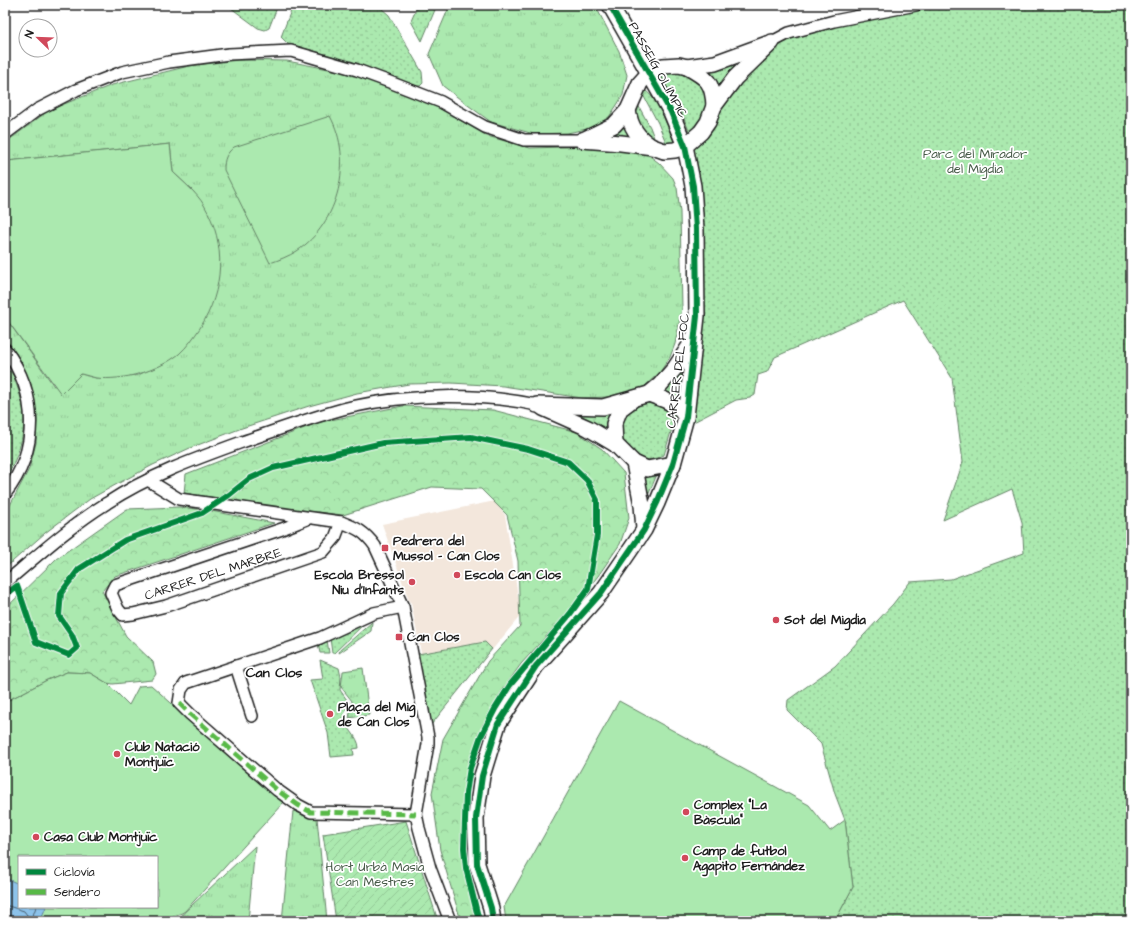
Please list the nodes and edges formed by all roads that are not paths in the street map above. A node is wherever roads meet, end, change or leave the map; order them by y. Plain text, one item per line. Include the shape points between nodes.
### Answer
1 (610, 5) edge
2 (916, 5) edge
3 (772, 42) junction
4 (687, 67) junction
5 (649, 73) junction
6 (714, 106) junction
7 (628, 110) junction
8 (5, 134) edge
9 (582, 140) junction
10 (685, 146) junction
11 (653, 147) junction
12 (696, 329) junction
13 (5, 350) edge
14 (649, 394) junction
15 (633, 399) junction
16 (537, 405) junction
17 (686, 417) junction
18 (615, 444) junction
19 (634, 463) junction
20 (673, 464) junction
21 (148, 480) junction
22 (5, 494) edge
23 (310, 517) junction
24 (341, 522) junction
25 (644, 530) junction
26 (5, 584) edge
27 (402, 607) junction
28 (236, 666) junction
29 (252, 716) dead end
30 (416, 814) junction
31 (450, 921) edge
32 (493, 921) edge

1 - 5 street, PASSEIG OLÍMPIC
2 - 3 street via 834,21 789,33
3 - 4 street via 715,63
3 - 6 street via 735,78
4 - 5 street via 663,66
4 - 6 street via 708,80 714,93
5 - 7 street via 640,83
5 - 10 street, PASSEIG OLÍMPIC via 671,112
6 - 10 street via 701,132
7 - 9 street via 614,125
7 - 11 street via 636,133
8 - 9 street via 36,110 76,90 122,72 169,62 229,54 291,51 379,78 441,102 485,127 524,140
9 - 11 street
10 - 11 street via 675,150
10 - 12 street, CARRER DEL FOC via 694,186
12 - 14 street via 689,347 675,368 660,386
12 - 17 street, CARRER DEL FOC
13 - 22 street via 19,370 31,414 30,436 22,466
14 - 15 street
14 - 17 street via 678,407
15 - 16 street via 603,407
15 - 18 street via 620,409 614,424
16 - 18 street via 588,428
16 - 21 street via 469,396 399,399 352,407 229,447
17 - 20 street, CARRER DEL FOC
18 - 19 street
19 - 20 street via 647,469
19 - 25 street
20 - 25 street, CARRER DEL FOC
21 - 23 street via 179,499
21 - 26 street via 107,502 66,531
23 - 24 street
23 - 24 street, CARRER DEL MARBRE via 282,529 114,585 111,593 114,602 123,615 133,614 213,591 324,552 335,538
24 - 27 street via 358,528 371,540
25 - 32 street, CARRER DEL FOC via 601,594 536,666 498,724 482,776 476,818 477,864
27 - 28 street via 374,612 320,638
27 - 30 street via 428,736
28 - 29 street
28 - 30 street via 186,683 181,690 179,702 277,790 311,812
30 - 31 street via 430,868

